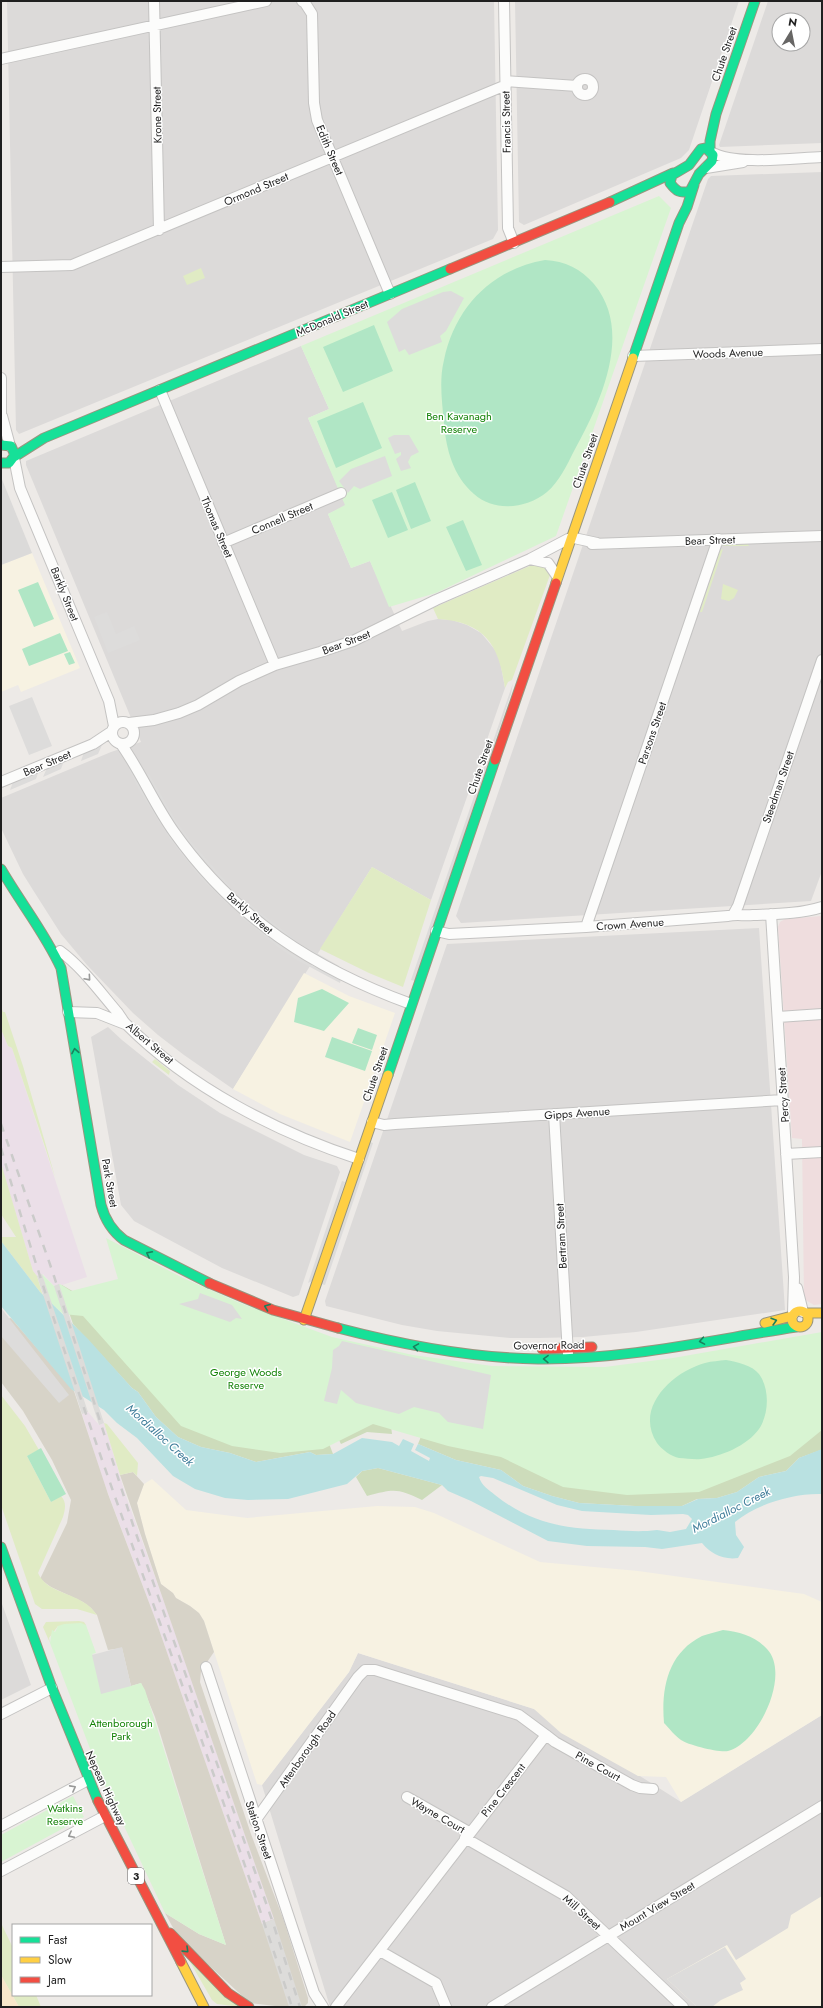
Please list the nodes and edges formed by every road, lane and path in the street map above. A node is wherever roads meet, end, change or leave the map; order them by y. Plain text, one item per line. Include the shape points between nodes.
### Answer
1 (154, 1) edge
2 (266, 1) edge
3 (302, 1) edge
4 (504, 1) edge
5 (755, 1) edge
6 (155, 25) junction
7 (1, 59) edge
8 (506, 82) junction
9 (577, 86) dead end
10 (716, 114) junction
11 (711, 152) junction
12 (695, 155) junction
13 (333, 157) junction
14 (822, 157) edge
15 (753, 160) junction
16 (704, 169) junction
17 (673, 174) junction
18 (694, 185) junction
19 (675, 190) junction
20 (621, 198) junction
21 (679, 223) junction
22 (159, 230) junction
23 (514, 243) junction
24 (1, 267) edge
25 (390, 294) junction
26 (822, 349) edge
27 (633, 356) junction
28 (1, 378) edge
29 (160, 390) junction
30 (1, 419) edge
31 (44, 438) junction
32 (7, 446) edge
33 (14, 458) junction
34 (1, 463) edge
35 (20, 488) junction
36 (341, 493) dead end
37 (822, 536) edge
38 (718, 539) junction
39 (569, 542) junction
40 (223, 543) junction
41 (533, 557) junction
42 (558, 576) junction
43 (822, 660) edge
44 (275, 665) junction
45 (109, 701) junction
46 (130, 729) junction
47 (115, 735) junction
48 (137, 766) junction
49 (1, 782) edge
50 (3, 865) edge
51 (822, 907) edge
52 (771, 914) junction
53 (733, 915) junction
54 (586, 927) junction
55 (436, 931) junction
56 (57, 952) junction
57 (411, 1004) junction
58 (73, 1013) junction
59 (822, 1014) edge
60 (778, 1017) junction
61 (125, 1024) junction
62 (783, 1100) junction
63 (554, 1114) junction
64 (372, 1122) junction
65 (822, 1152) edge
66 (786, 1154) junction
67 (359, 1159) junction
68 (794, 1277) junction
69 (804, 1313) junction
70 (822, 1313) edge
71 (792, 1315) junction
72 (306, 1316) junction
73 (822, 1321) edge
74 (807, 1324) junction
75 (796, 1327) junction
76 (638, 1343) dead end
77 (604, 1346) dead end
78 (511, 1348) dead end
79 (568, 1348) junction
80 (533, 1349) dead end
81 (568, 1358) junction
82 (1, 1547) edge
83 (206, 1667) dead end
84 (52, 1688) junction
85 (1, 1714) edge
86 (546, 1735) junction
87 (88, 1780) junction
88 (652, 1789) dead end
89 (406, 1797) dead end
90 (822, 1806) edge
91 (105, 1816) junction
92 (256, 1821) junction
93 (1, 1826) edge
94 (467, 1835) junction
95 (1, 1871) edge
96 (160, 1922) junction
97 (609, 1936) junction
98 (380, 1951) junction
99 (314, 1993) junction
100 (204, 2007) edge
101 (249, 2007) edge
102 (315, 2007) edge
103 (323, 2007) edge
104 (336, 2007) edge
105 (446, 2007) edge
106 (492, 2007) edge
107 (683, 2007) edge

1 - 6 street, Krone Street
2 - 6 street
3 - 13 street, Edith Street via 312,14 315,112
4 - 8 street, Francis Street
5 - 10 main road, Chute Street
6 - 7 street
6 - 22 street, Krone Street
8 - 9 street
8 - 13 street, Ormond Street
8 - 23 street, Francis Street via 508,228
10 - 11 main road, Chute Street via 710,141
10 - 12 main road, Chute Street
11 - 12 main road via 702,148
11 - 15 street via 719,156
11 - 16 main road, Chute Street via 712,161
12 - 17 main road, Chute Street via 690,165
13 - 22 street, Ormond Street
13 - 25 street, Edith Street
14 - 15 street
15 - 16 street
16 - 18 main road, Chute Street
17 - 19 main road, Chute Street via 670,183
17 - 20 main road, McDonald Street
18 - 19 main road, McDonald Street via 688,192 681,193
18 - 21 main road, Chute Street
19 - 20 main road, McDonald Street via 662,187
19 - 21 main road, Chute Street via 680,202
20 - 23 main road, McDonald Street
21 - 27 main road, Chute Street
22 - 24 street, Ormond Street via 72,266
23 - 25 main road, McDonald Street
25 - 29 main road, McDonald Street
26 - 27 street, Woods Avenue
27 - 39 main road, Chute Street
28 - 30 street
29 - 31 main road, McDonald Street
29 - 40 street, Thomas Street
30 - 32 street
31 - 32 main road, McDonald Street
31 - 33 main road, McDonald Street
32 - 33 main road via 14,452
33 - 34 main road, McDonald Street via 9,463
33 - 35 street, Barkly Street
34 - 35 street, Barkly Street
35 - 45 street, Barkly Street
36 - 40 street, Connell Street
37 - 38 street, Bear Street
38 - 39 street, Bear Street
38 - 54 street, Parsons Street
39 - 41 street, Bear Street
39 - 42 main road, Chute Street
40 - 44 street, Thomas Street
41 - 42 street via 548,563
41 - 44 street, Bear Street via 354,640
42 - 55 main road, Chute Street
43 - 53 street, Steedman Street
44 - 46 street, Bear Street via 239,681 198,705
45 - 46 street, Barkly Street
45 - 47 street, Barkly Street
46 - 47 street
46 - 47 street
46 - 48 street, Barkly Street
47 - 48 street, Barkly Street
47 - 49 street, Bear Street
48 - 57 street, Barkly Street via 160,811 175,833 239,907 271,933 306,956 354,982
50 - 56 main road, Albert Street
51 - 52 street, Crown Avenue via 801,912
52 - 53 street, Crown Avenue
52 - 60 street, Percy Street
53 - 54 street, Crown Avenue
54 - 55 street, Crown Avenue via 449,934
55 - 57 main road, Chute Street
56 - 58 main road, Park Street via 68,968
56 -> 61 street, Albert Street via 77,966 120,1014
57 - 64 main road, Chute Street
58 - 61 street via 97,1013
58 - 72 main road, Park Street via 101,1205 114,1233 137,1248 221,1289 274,1310
59 - 60 street
60 - 62 street, Percy Street
61 - 67 street, Albert Street via 179,1067 234,1105 300,1138
62 - 63 street, Gipps Avenue
62 - 66 street, Percy Street
63 - 64 street, Gipps Avenue via 384,1125
63 - 79 street, Bertram Street
64 - 67 main road, Chute Street
65 - 66 street
66 - 68 street, Percy Street
67 - 72 main road, Chute Street
68 - 69 street, Percy Street
68 - 71 street, Percy Street
69 - 70 main road
69 - 71 main road via 799,1311
69 - 74 main road via 808,1318
71 - 75 main road via 792,1323
76 -> 71 main road via 764,1324
72 - 78 main road, Governor Road via 403,1336
81 -> 72 main road, Governor Road via 506,1358 437,1350 385,1341
73 - 74 main road
74 - 75 main road
75 -> 81 main road, Governor Road via 650,1350
77 - 79 main road, Governor Road
79 - 80 main road, Governor Road
79 - 81 street, Bertram Street
82 - 84 main road, Nepean Highway / 3
83 - 92 street, Station Street
84 - 85 street
84 - 87 main road, Nepean Highway / 3
86 - 88 street, Pine Court via 632,1785
86 - 92 street, Attenborough Road via 519,1715 375,1670 365,1670
86 - 94 street, Pine Crescent
87 - 91 main road, Nepean Highway / 3
93 -> 87 street
89 - 94 street, Wayne Court
90 - 97 street, Mount View Street
91 -> 95 street
91 - 96 main road, Nepean Highway / 3
92 - 99 street, Station Street
94 - 97 street, Mill Street via 566,1896
94 - 98 street, Pine Crescent
96 - 100 main road, Nepean Highway / 3
96 -> 101 main road via 221,1985
97 - 106 street, Mount View Street
97 - 107 street, Mill Street
98 - 104 street, Pine Crescent
98 - 105 street via 436,1983
99 - 102 street, Station Street
99 - 103 street, Station Street

